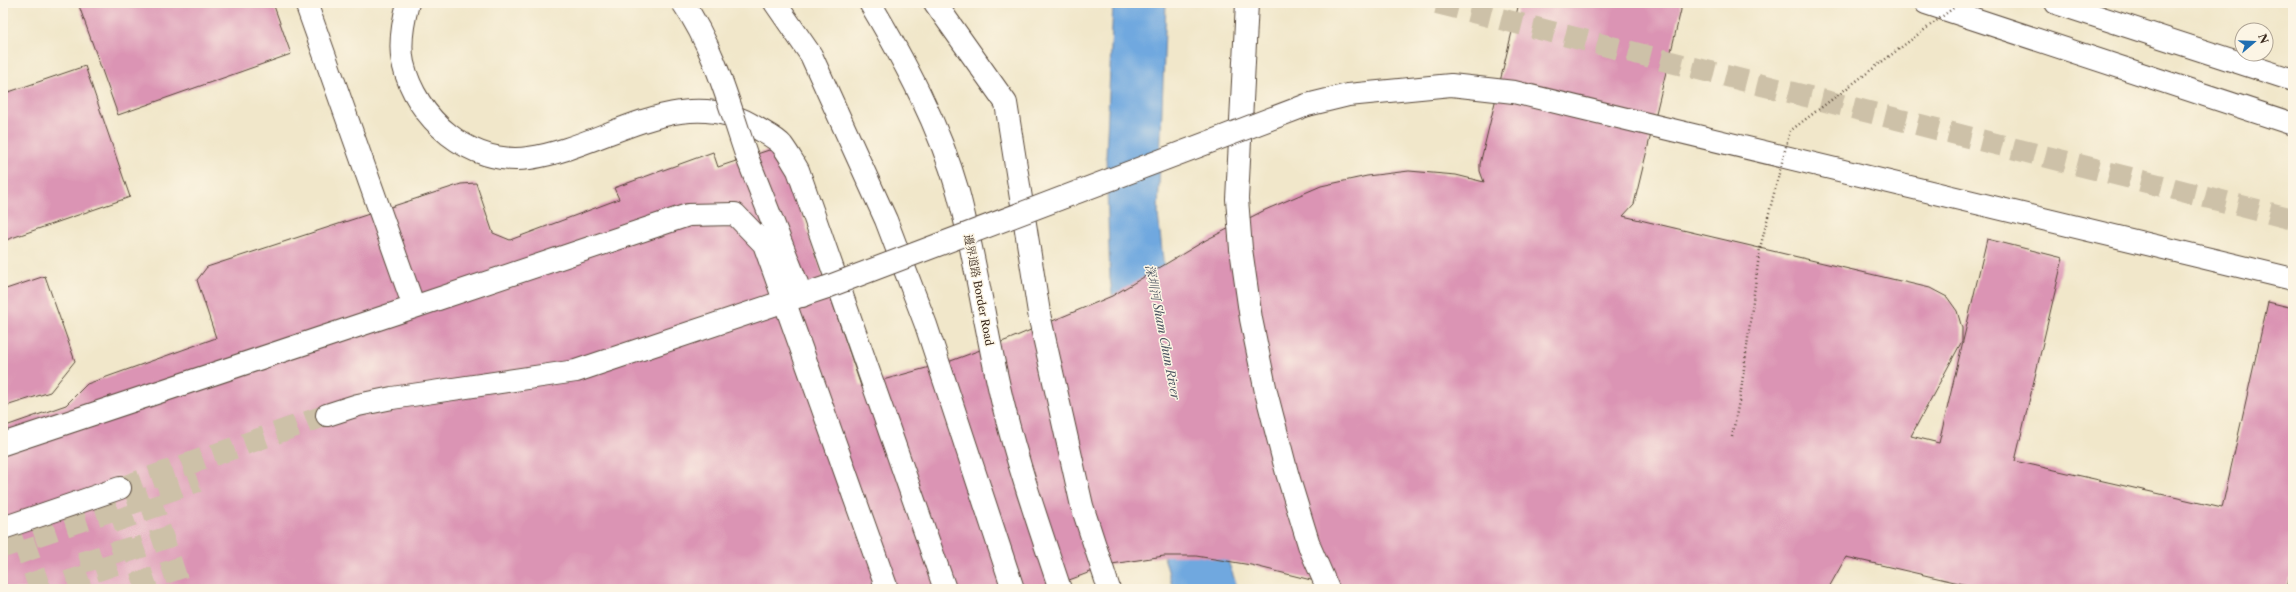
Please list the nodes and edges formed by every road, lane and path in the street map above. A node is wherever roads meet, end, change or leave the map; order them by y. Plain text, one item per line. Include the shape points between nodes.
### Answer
1 (306, 3) edge
2 (408, 3) edge
3 (683, 3) edge
4 (775, 3) edge
5 (870, 3) edge
6 (935, 3) edge
7 (1247, 3) edge
8 (1926, 3) edge
9 (1960, 3) edge
10 (2056, 3) edge
11 (2293, 80) edge
12 (2293, 124) edge
13 (2293, 279) edge
14 (802, 296) junction
15 (414, 307) junction
16 (327, 415) tunnel mouth
17 (1732, 437) dead end
18 (3, 444) edge
19 (120, 488) tunnel mouth
20 (4, 529) tunnel mouth
21 (887, 589) edge
22 (945, 589) edge
23 (1013, 589) edge
24 (1060, 589) edge
25 (1109, 589) edge
26 (1328, 589) edge

1 - 15 main road
2 - 22 main road via 403,22 403,62 419,102 432,120 447,134 466,146 487,154 507,158 550,154 665,115 689,110 726,113 745,120 781,144 798,170
3 - 14 main road, bridge via 708,47 747,158
4 - 23 main road via 811,55 886,220 926,325
5 - 24 main road, 邊界道路 Border Road via 919,94 939,137 957,190 971,244 1004,408 1021,471
6 - 25 main road via 1006,104 1040,319 1082,506
7 - 26 main road via 1237,199 1241,249 1251,319 1270,407 1310,548
8 - 12 main road
9 - 17 path, bridge via 1790,131 1760,248 1741,391
10 - 11 main road
13 - 14 main road, bridge via 1526,94 1451,85 1348,95 1307,105
14 - 16 main road via 576,371 392,398
15 - 18 main road
15 - 21 main road via 688,215 736,214 764,244
19 - 20 main road

